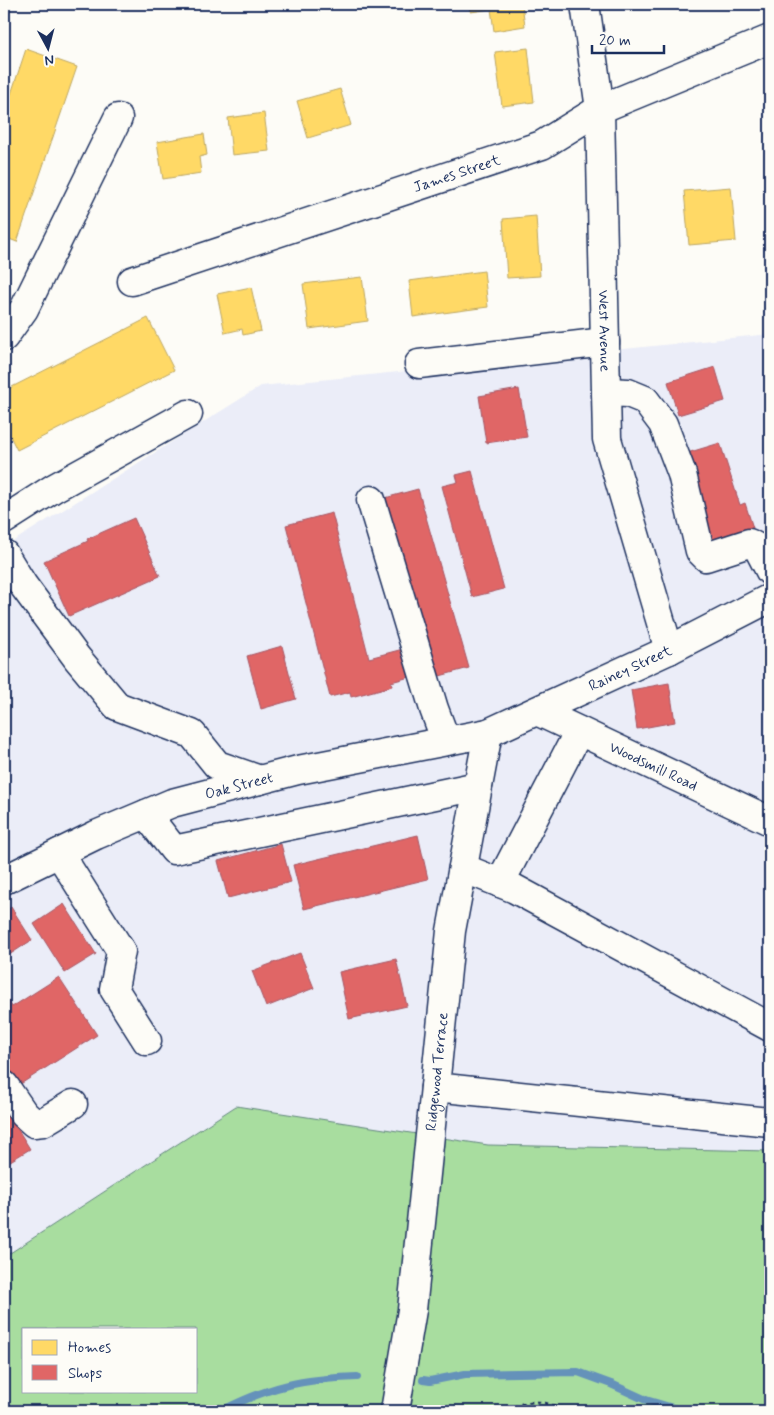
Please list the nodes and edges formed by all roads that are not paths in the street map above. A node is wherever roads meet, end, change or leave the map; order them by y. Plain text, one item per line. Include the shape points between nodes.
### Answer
1 (585, 4) edge
2 (770, 39) edge
3 (600, 109) junction
4 (118, 118) dead end
5 (132, 281) dead end
6 (4, 337) edge
7 (605, 342) junction
8 (420, 364) dead end
9 (606, 392) junction
10 (188, 414) dead end
11 (371, 500) dead end
12 (4, 520) edge
13 (4, 554) edge
14 (770, 571) edge
15 (770, 598) edge
16 (669, 650) junction
17 (537, 711) junction
18 (579, 731) junction
19 (488, 733) junction
20 (446, 741) junction
21 (260, 780) junction
22 (478, 786) junction
23 (146, 814) junction
24 (770, 821) edge
25 (59, 853) junction
26 (463, 868) junction
27 (4, 880) edge
28 (500, 883) junction
29 (770, 1027) edge
30 (147, 1041) dead end
31 (4, 1085) edge
32 (435, 1087) junction
33 (73, 1104) dead end
34 (770, 1122) edge
35 (395, 1411) edge

1 - 3 street, West Avenue
2 - 3 street, James Street
3 - 5 street, James Street via 542,145
3 - 7 street, West Avenue
4 - 6 street via 24,309
7 - 8 street
7 - 9 street, West Avenue
9 - 14 street via 628,393 645,400 664,424 682,474 700,551 706,557 748,543 758,548
9 - 16 street, West Avenue via 607,439
10 - 12 street via 54,488
11 - 20 street
13 - 21 street via 77,658 117,706 192,734 217,765
15 - 16 street, Rainey Street
16 - 17 street, Rainey Street
17 - 18 street, Woodsmill Road
17 - 19 street, Rainey Street
18 - 24 street, Woodsmill Road
18 - 28 street
19 - 20 street, Oak Street
19 - 22 street, Ridgewood Terrace
20 - 21 street, Oak Street
21 - 23 street, Oak Street via 172,803
22 - 23 street via 174,850
22 - 26 street, Ridgewood Terrace
23 - 25 street, Oak Street
25 - 27 street, Oak Street
25 - 30 street via 121,951 114,990
26 - 28 street
26 - 32 street, Ridgewood Terrace via 451,931
28 - 29 street via 515,888
31 - 33 street via 34,1123 43,1122
32 - 34 street
32 - 35 street, Ridgewood Terrace via 412,1310

